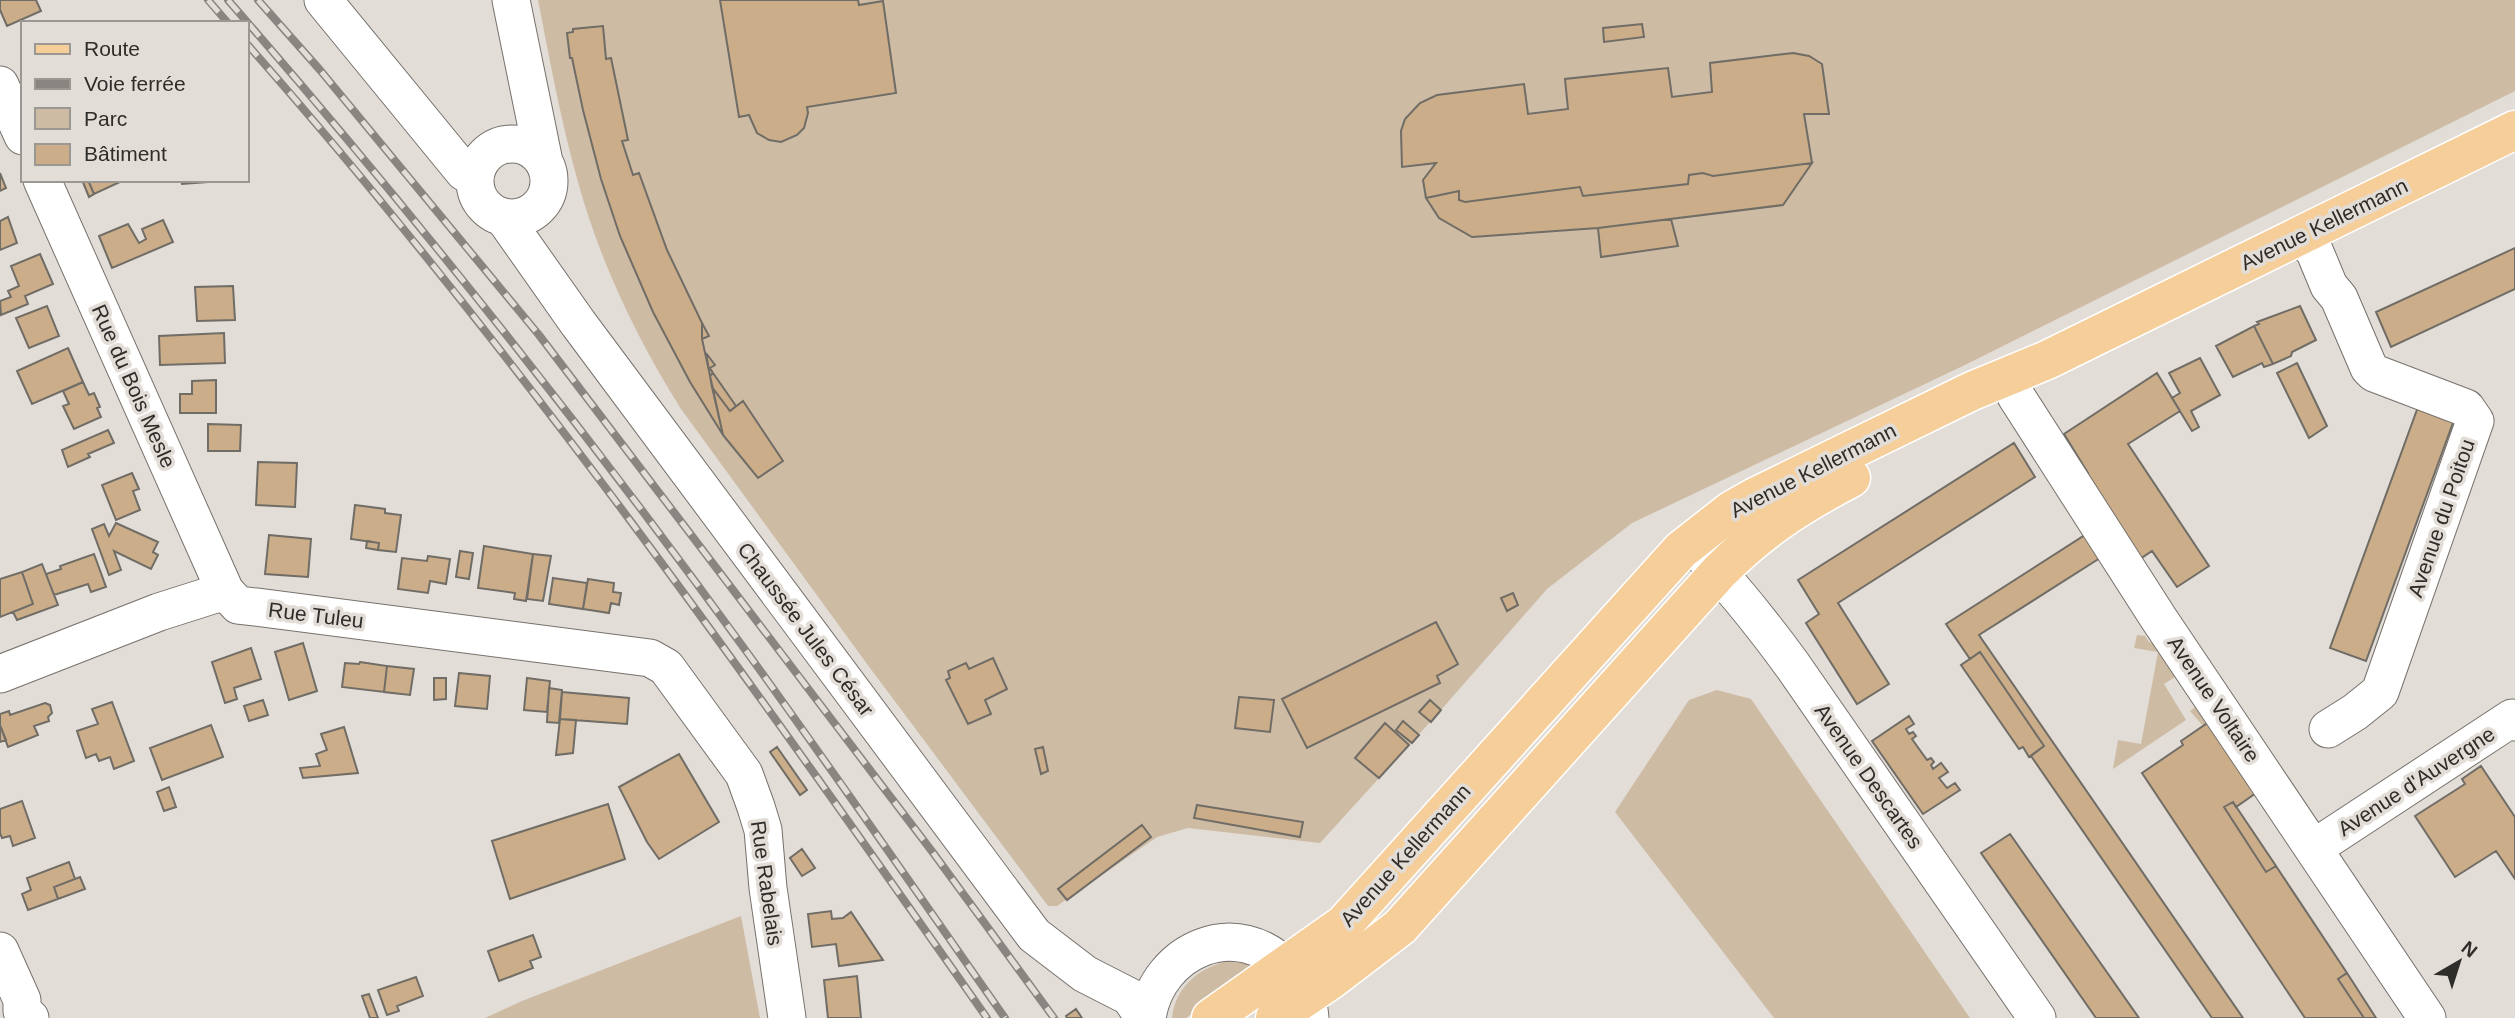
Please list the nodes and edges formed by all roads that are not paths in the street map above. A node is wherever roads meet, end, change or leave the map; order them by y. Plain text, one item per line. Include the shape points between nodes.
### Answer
1 (323, 0) edge
2 (511, 0) edge
3 (0, 85) edge
4 (528, 92) junction
5 (2515, 130) edge
6 (21, 132) edge
7 (2515, 150) edge
8 (493, 157) junction
9 (546, 177) junction
10 (43, 182) edge
11 (504, 218) junction
12 (2306, 244) junction
13 (578, 323) junction
14 (2012, 386) junction
15 (1690, 542) junction
16 (1719, 572) junction
17 (225, 591) junction
18 (650, 659) joint
19 (0, 674) edge
20 (2515, 722) edge
21 (2328, 729) dead end
22 (2314, 848) junction
23 (1034, 935) junction
24 (0, 951) edge
25 (1284, 966) junction
26 (1167, 971) junction
27 (1308, 1007) edge
28 (23, 1016) edge
29 (787, 1018) edge
30 (1145, 1018) edge
31 (1211, 1018) edge
32 (1275, 1018) edge
33 (2037, 1018) edge
34 (2427, 1018) edge

1 - 8 street via 464,172
2 - 4 street, Chaussée Jules César
3 - 6 street
4 - 8 street
4 - 9 street, Chaussée Jules César
5 - 12 main road, Avenue Kellermann
7 - 12 main road, Avenue Kellermann
8 - 9 street via 529,148
8 - 11 street via 477,195 492,213
9 - 11 street via 543,202 526,216
9 - 13 street, Chaussée Jules César via 552,249
10 - 17 street, Rue du Bois Mesle
11 - 13 street, Chaussée Jules César
12 - 14 main road, Avenue Kellermann via 2047,360
12 - 21 street, Avenue du Poitou via 2339,298 2369,368 2466,408 2475,421 2380,692
13 - 23 street, Chaussée Jules César
14 - 15 main road, Avenue Kellermann via 1972,391 1755,497
14 - 16 main road, Avenue Kellermann via 1806,502 1754,538
14 - 22 street, Avenue Voltaire via 2160,619
15 - 16 street, Avenue Descartes
15 - 25 main road, Avenue Kellermann via 1344,924
16 - 27 main road, Avenue Kellermann via 1400,927
16 - 33 street, Avenue Descartes via 1786,656
17 - 18 street, Rue Tuleu via 238,605
17 - 19 street
18 - 29 street, Rue Rabelais via 666,667 678,681 744,774 763,831
20 - 22 street, Avenue d'Auvergne via 2512,718
22 - 34 street, Avenue Voltaire
23 - 26 street, Chaussée Jules César via 1101,965 1139,975
23 - 30 street, Chaussée Jules César via 1085,974 1130,998
24 - 28 street via 22,1000
25 - 26 street via 1258,949 1228,943 1198,948
25 - 27 street
25 - 31 main road, Avenue Kellermann
26 - 30 street via 1154,990
27 - 32 main road, Avenue Kellermann

